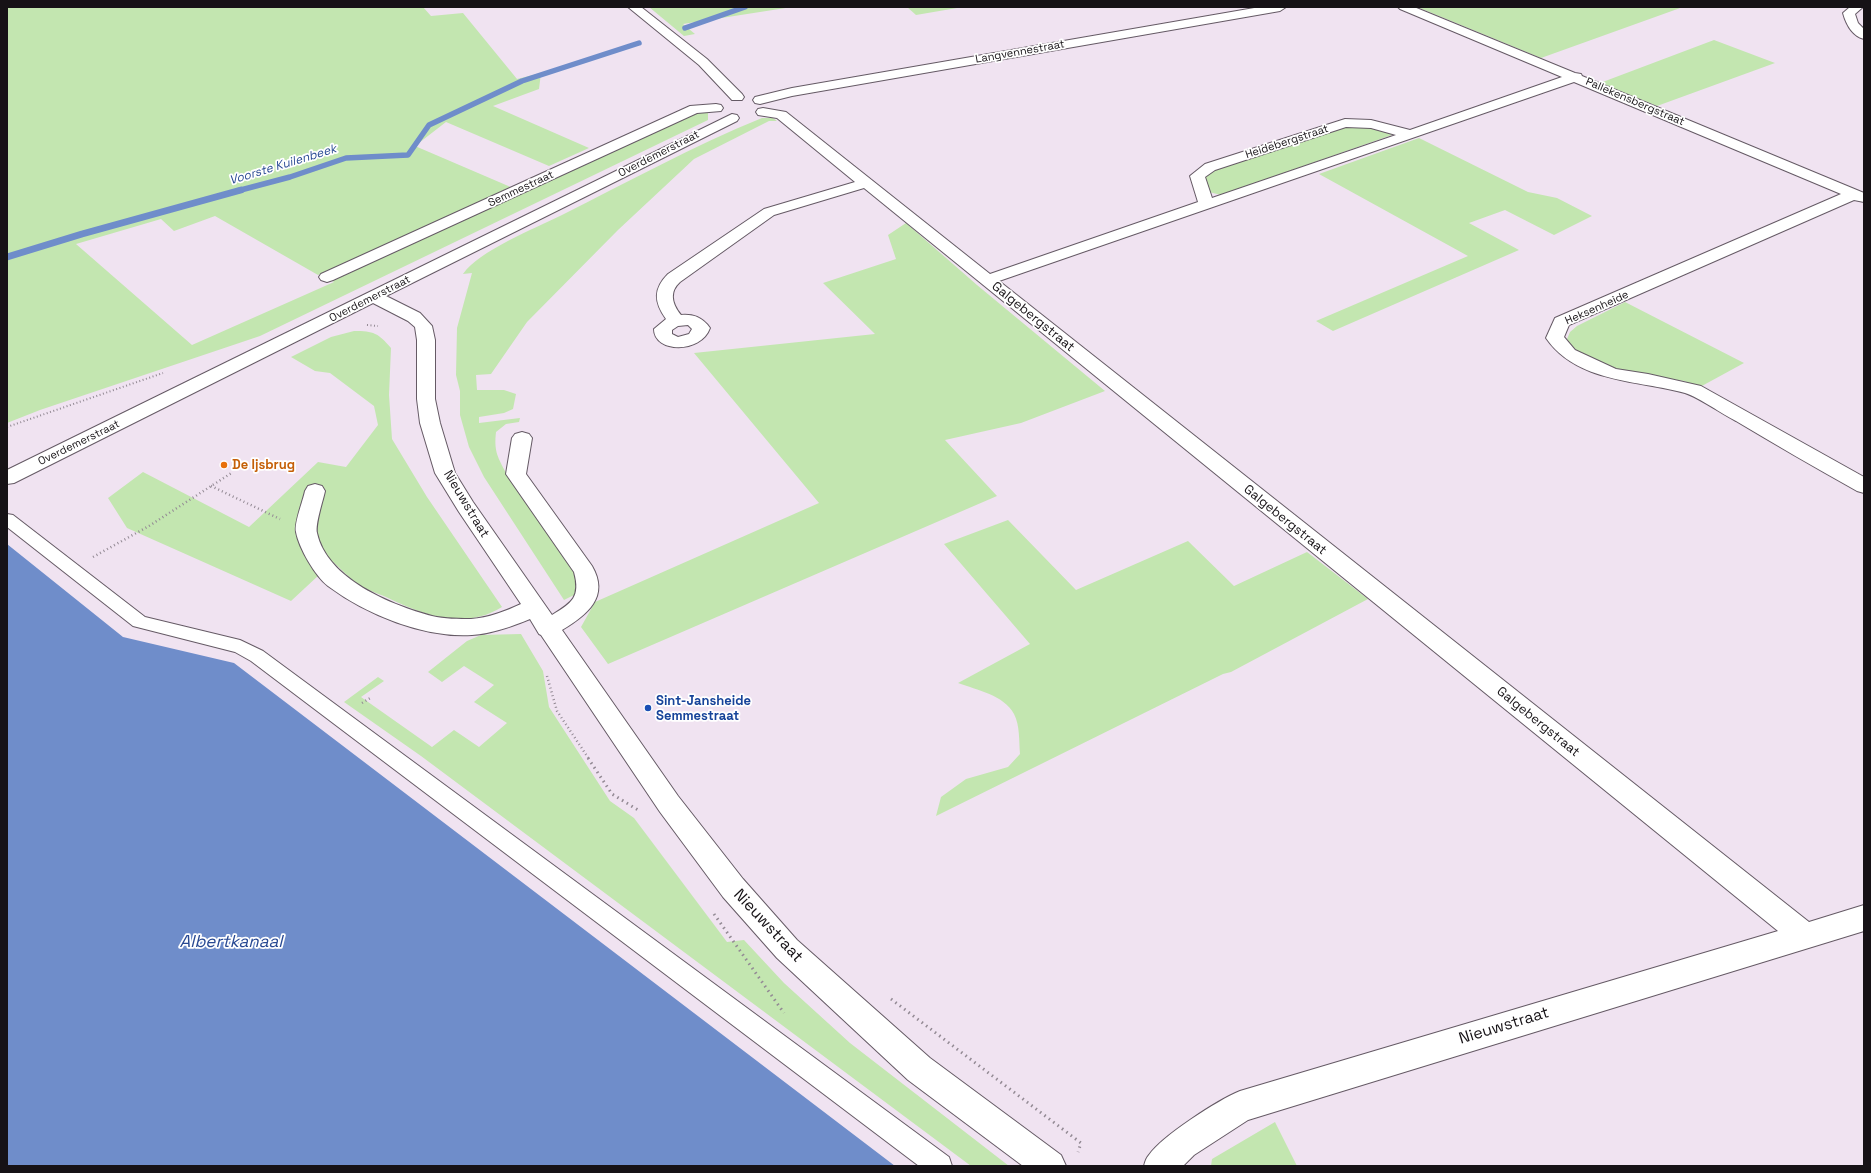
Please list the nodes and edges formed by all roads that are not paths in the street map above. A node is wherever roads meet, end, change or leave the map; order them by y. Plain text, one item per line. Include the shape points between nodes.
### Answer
1 (634, 7) edge
2 (1280, 7) edge
3 (1404, 7) edge
4 (1857, 7) edge
5 (1851, 22) junction
6 (1864, 24) edge
7 (1864, 35) edge
8 (1576, 77) junction
9 (736, 98) junction
10 (716, 108) junction
11 (750, 113) junction
12 (1410, 134) junction
13 (866, 183) junction
14 (1859, 196) edge
15 (1207, 206) junction
16 (327, 277) dead end
17 (987, 280) junction
18 (374, 296) junction
19 (676, 321) dead end
20 (522, 438) dead end
21 (7, 478) edge
22 (1864, 486) edge
23 (315, 491) dead end
24 (7, 518) edge
25 (541, 618) junction
26 (1864, 918) edge
27 (1804, 935) junction
28 (940, 1166) edge
29 (1050, 1166) edge
30 (1160, 1166) edge

1 - 9 street via 703,62
2 - 11 street, Langvennestraat via 799,91
3 - 8 street, Pallekensbergstraat
4 - 5 street via 1849,13
5 - 6 street
5 - 7 street via 1857,31
8 - 12 street
8 - 14 street, Pallekensbergstraat
9 - 10 street via 720,103
9 - 11 street
10 - 11 street via 720,114
10 - 16 street, Semmestraat via 695,109
11 - 13 street, Galgebergstraat via 781,115
11 - 18 street, Overdemerstraat
12 - 15 street
12 - 15 street, Heidebergstraat via 1371,124 1345,123 1210,167 1197,176
13 - 17 street, Galgebergstraat
13 - 19 street via 769,212 674,278 664,291 667,310
14 - 22 street, Heksenheide via 1561,322 1555,338 1569,354 1612,374 1694,390
15 - 17 street
17 - 27 street, Galgebergstraat
18 - 21 street, Overdemerstraat
18 - 25 street, Nieuwstraat via 414,317 423,326 426,340 426,399 436,446 445,473
20 - 25 street via 516,474 584,571 588,581 589,592 577,610
23 - 25 street via 306,531 314,554 335,580 384,609 433,625 473,627 508,619
24 - 28 lane via 140,622 240,647 257,656
25 - 29 street, Nieuwstraat via 580,671 669,804 733,888 787,949 919,1069
26 - 27 street, Nieuwstraat
27 - 30 street, Nieuwstraat via 1240,1107 1183,1144

